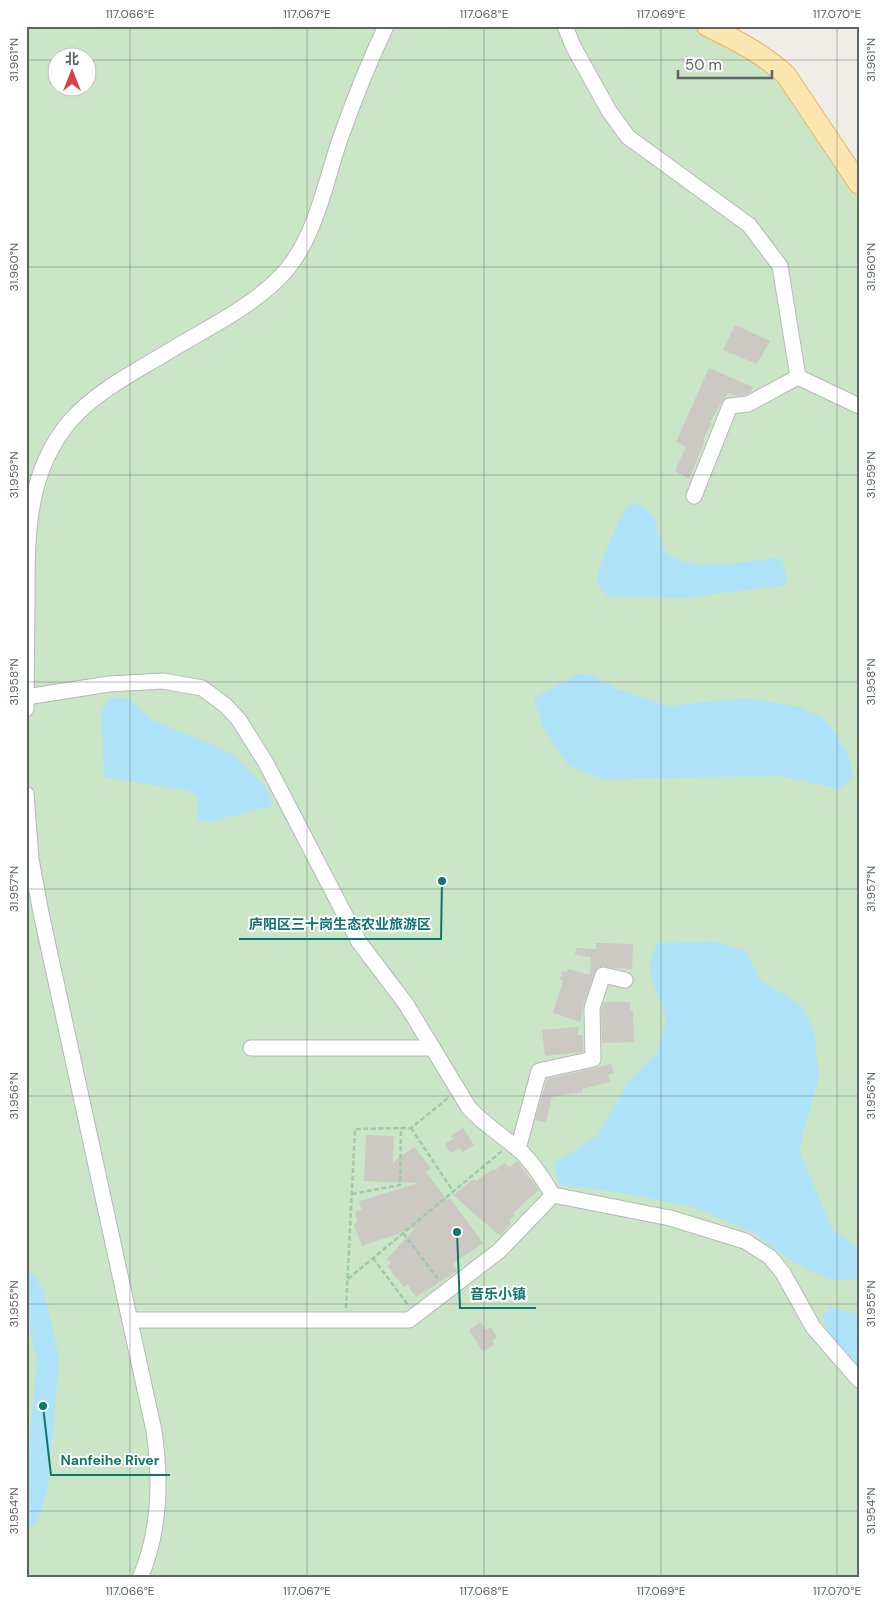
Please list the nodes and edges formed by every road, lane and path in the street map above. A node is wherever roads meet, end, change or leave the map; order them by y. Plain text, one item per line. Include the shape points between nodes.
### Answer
1 (386, 26) edge
2 (565, 26) edge
3 (707, 26) edge
4 (859, 184) edge
5 (798, 377) junction
6 (859, 406) edge
7 (694, 496) dead end
8 (26, 697) edge
9 (26, 709) edge
10 (26, 794) edge
11 (625, 980) dead end
12 (250, 1048) dead end
13 (433, 1048) junction
14 (458, 1090) junction
15 (401, 1128) junction
16 (411, 1128) junction
17 (514, 1146) junction
18 (453, 1192) junction
19 (352, 1194) junction
20 (553, 1195) junction
21 (403, 1233) junction
22 (373, 1258) junction
23 (348, 1279) junction
24 (448, 1292) junction
25 (417, 1316) junction
26 (130, 1320) junction
27 (346, 1322) junction
28 (859, 1380) edge
29 (140, 1578) edge

1 - 8 street via 354,100 313,223 289,267 276,282 252,300 103,392 70,421 48,455 38,476 29,514
2 - 5 street via 572,46 628,137 749,225 780,266
3 - 4 main road via 751,48 786,75
5 - 6 street
5 - 7 street via 748,404 730,406
8 - 9 street
8 - 13 street via 109,684 163,681 202,688 216,697 239,720 266,763 359,942 406,1004
10 - 26 street via 31,859 41,913
11 - 17 street via 603,975 592,1008 593,1059 540,1071
12 - 13 street
13 - 14 street
14 - 16 path
14 - 17 street via 482,1122
15 - 16 path
15 - 19 path via 400,1185
15 - 19 path via 355,1129
16 - 18 path
17 - 18 path
17 - 20 street via 537,1170
18 - 21 path
19 - 23 path
20 - 24 street via 499,1251
20 - 28 street via 670,1218 745,1241 770,1257 783,1273 813,1328
21 - 22 path
21 - 24 path
22 - 23 path
22 - 25 path
23 - 27 path
24 - 25 street
25 - 27 street via 402,1322
26 - 27 street
26 - 29 street via 157,1456 156,1516 152,1542

